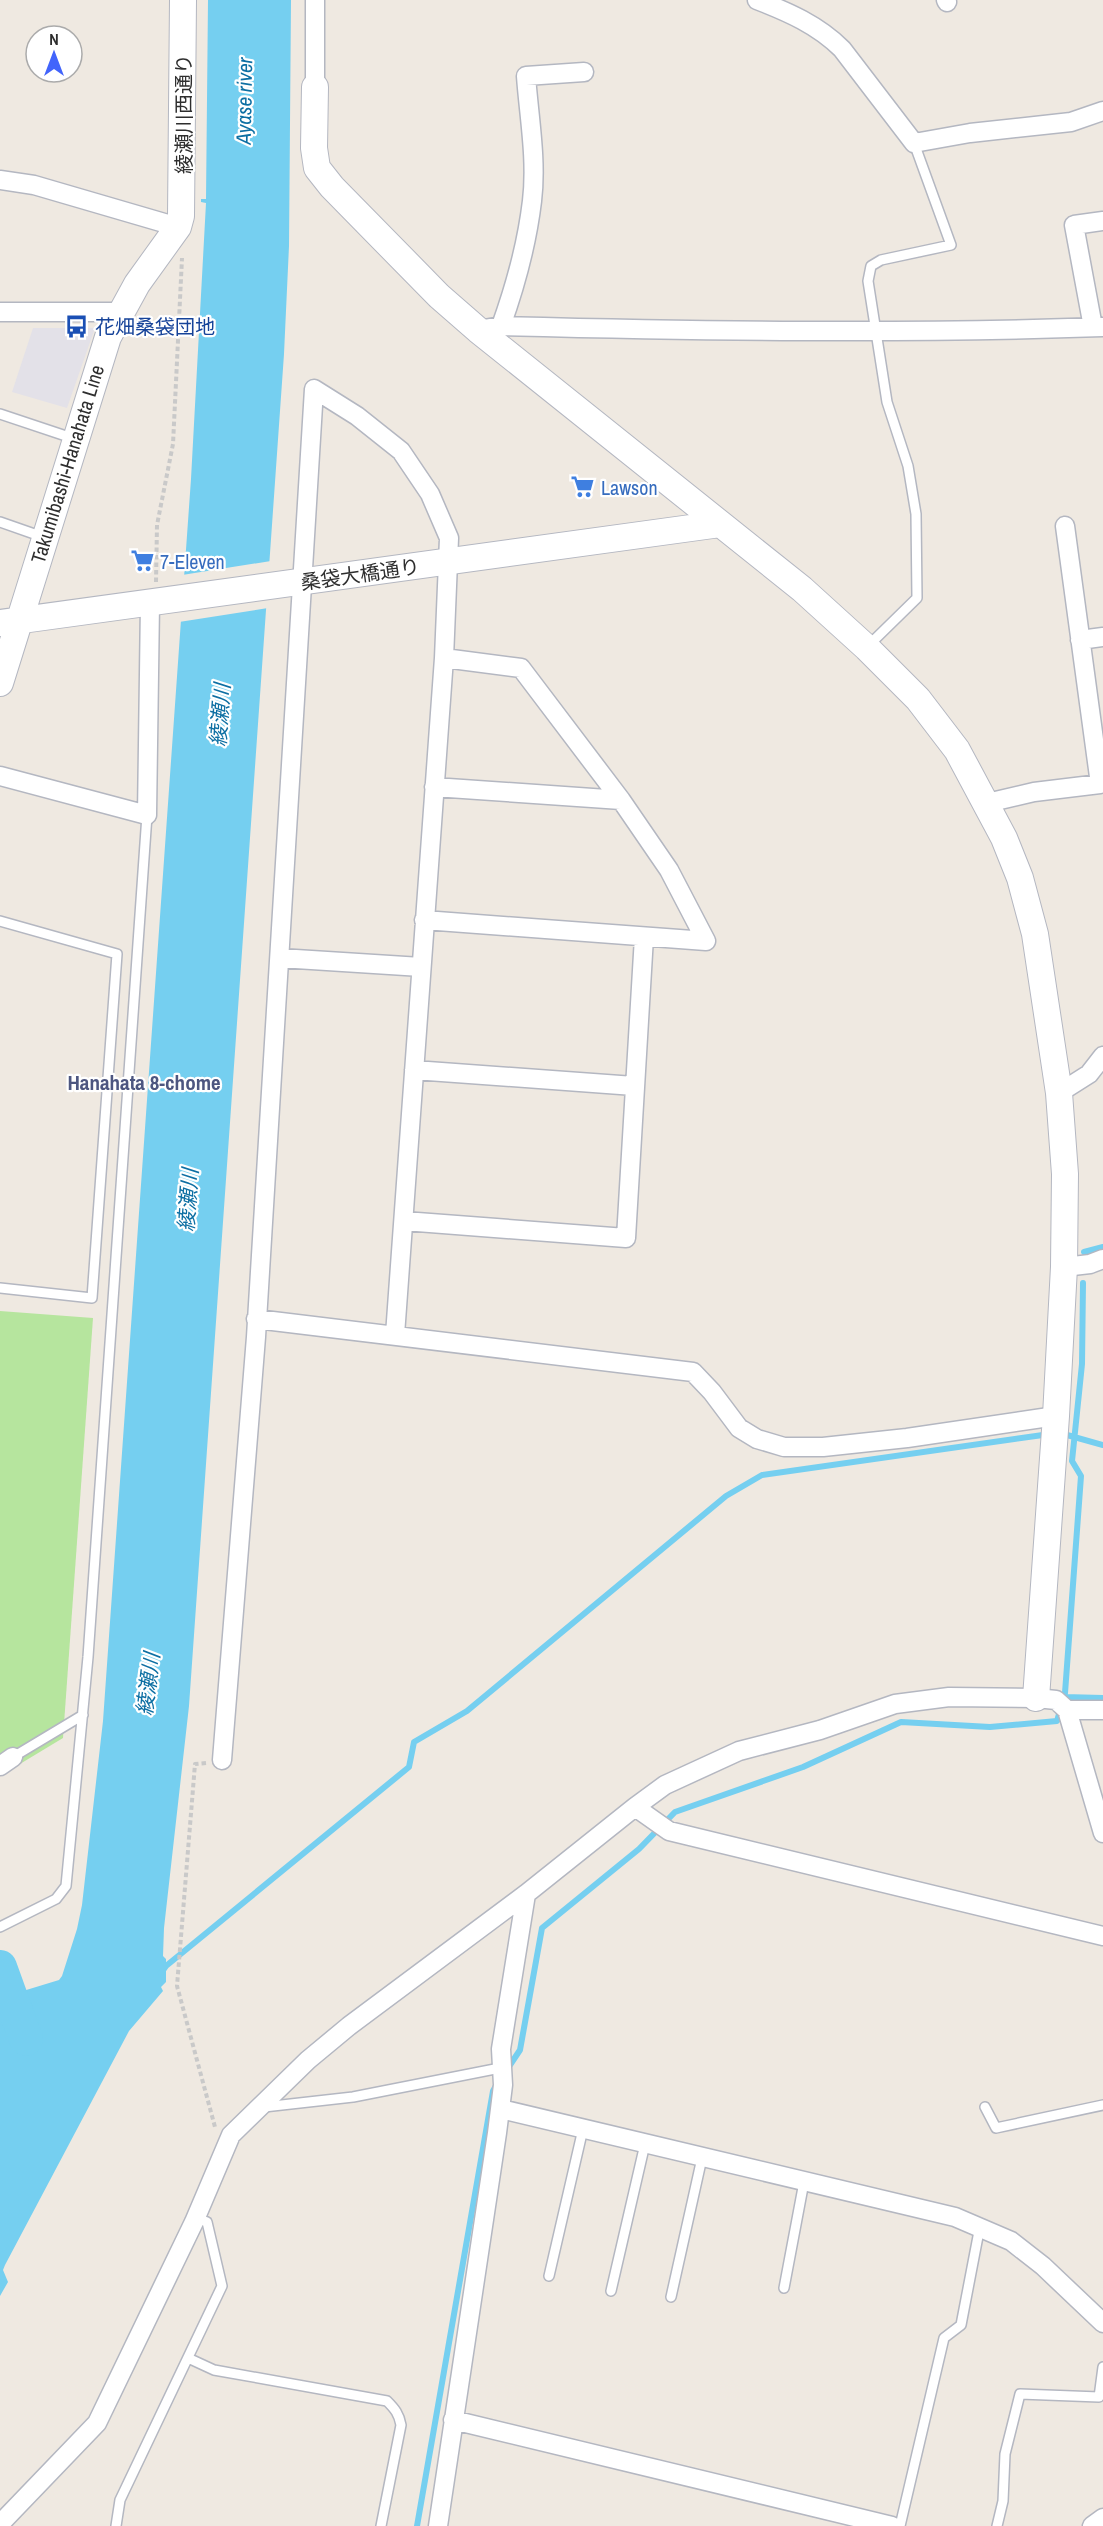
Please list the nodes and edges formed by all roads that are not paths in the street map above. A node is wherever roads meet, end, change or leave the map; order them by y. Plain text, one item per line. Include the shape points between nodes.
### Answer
1 (183, 0) edge
2 (315, 0) edge
3 (757, 0) edge
4 (584, 72) dead end
5 (315, 87) joint
6 (1102, 109) edge
7 (914, 143) junction
8 (0, 180) edge
9 (1103, 221) edge
10 (178, 227) junction
11 (0, 312) edge
12 (120, 312) junction
13 (1098, 327) edge
14 (489, 328) junction
15 (874, 330) junction
16 (0, 414) edge
17 (75, 439) junction
18 (0, 522) edge
19 (720, 524) junction
20 (1065, 526) dead end
21 (45, 537) junction
22 (447, 562) junction
23 (296, 583) junction
24 (157, 602) junction
25 (10, 622) edge
26 (1103, 637) edge
27 (1080, 640) junction
28 (867, 648) junction
29 (444, 658) junction
30 (0, 683) edge
31 (0, 776) edge
32 (434, 787) junction
33 (621, 800) junction
34 (987, 803) junction
35 (147, 814) junction
36 (424, 920) junction
37 (0, 921) edge
38 (644, 937) junction
39 (280, 958) junction
40 (421, 967) junction
41 (1103, 1056) edge
42 (414, 1070) junction
43 (634, 1086) junction
44 (1059, 1093) junction
45 (404, 1221) junction
46 (1103, 1259) edge
47 (1064, 1267) junction
48 (0, 1288) edge
49 (256, 1319) junction
50 (395, 1335) junction
51 (1056, 1416) junction
52 (1036, 1698) junction
53 (1067, 1710) junction
54 (1103, 1710) edge
55 (83, 1715) junction
56 (222, 1760) road end
57 (7, 1761) edge
58 (635, 1806) junction
59 (1103, 1833) edge
60 (526, 1894) junction
61 (3, 1926) edge
62 (1103, 1936) edge
63 (500, 2068) junction
64 (1103, 2104) edge
65 (985, 2107) dead end
66 (259, 2108) junction
67 (501, 2109) junction
68 (583, 2129) junction
69 (645, 2144) junction
70 (702, 2158) junction
71 (804, 2182) junction
72 (196, 2218) junction
73 (980, 2226) junction
74 (549, 2276) dead end
75 (784, 2288) dead end
76 (611, 2290) dead end
77 (671, 2297) dead end
78 (1103, 2324) edge
79 (188, 2358) junction
80 (1103, 2367) edge
81 (453, 2420) junction
82 (1103, 2518) edge
83 (0, 2523) edge
84 (116, 2526) edge
85 (381, 2526) edge
86 (438, 2526) edge
87 (892, 2526) edge
88 (900, 2526) edge
89 (997, 2526) edge
90 (1092, 2526) edge

1 - 10 street, 綾瀬川西通り via 182,207
2 - 5 street
3 - 7 street via 829,36
4 - 14 street via 526,76 532,201 511,297
5 - 14 street via 314,148 318,168 439,296
6 - 7 street via 1071,122
7 - 15 lane via 951,245 881,260 871,266 868,281
8 - 10 street via 34,185
9 - 13 street via 1074,225
10 - 12 street, Takumibashi-Hanahata Line
11 - 12 street
12 - 17 street, Takumibashi-Hanahata Line via 97,367
13 - 15 street
14 - 15 street
14 - 19 street
15 - 28 lane via 887,402 908,466 916,514 917,598
16 - 17 lane
17 - 21 street, Takumibashi-Hanahata Line
18 - 21 lane
19 - 22 street, 桑袋大橋通り
19 - 28 street via 802,589
20 - 27 street
21 - 25 street, Takumibashi-Hanahata Line
22 - 23 street, 桑袋大橋通り
22 - 23 street via 449,538 430,495 401,451 314,389
22 - 29 street
23 - 24 street, 桑袋大橋通り
23 - 39 street
24 - 25 street, 桑袋大橋通り
24 - 35 street
25 - 30 street, Takumibashi-Hanahata Line
26 - 27 street
27 - 34 street via 1100,784 1034,792
28 - 34 street via 918,699 957,750
29 - 32 street
29 - 33 street via 521,668
31 - 35 street
32 - 33 street
32 - 36 street
33 - 38 street via 669,870 706,941
34 - 44 street via 1020,878 1035,934
35 - 55 lane
36 - 38 street
36 - 40 street
37 - 48 lane via 117,954 92,1298
38 - 43 street
39 - 40 street
39 - 49 street
40 - 42 street
41 - 44 street via 1089,1074
42 - 43 street
42 - 45 street
43 - 45 street via 626,1238
44 - 47 street via 1065,1174
45 - 50 street
46 - 47 street
47 - 51 street
49 - 50 street
49 - 56 street
50 - 51 street via 693,1372 739,1428 784,1448 907,1438
51 - 52 street
52 - 53 street via 1056,1700
52 - 58 street via 950,1698 895,1704 820,1730 739,1751 665,1785
53 - 54 street
53 - 59 street
55 - 57 lane
55 - 61 lane via 66,1886 56,1899
58 - 60 street
58 - 62 street via 669,1831
60 - 63 street
60 - 66 street via 349,2026
63 - 66 lane via 353,2097
63 - 67 street
64 - 65 lane via 996,2128
66 - 72 street via 231,2135
67 - 68 street
67 - 81 street
68 - 69 street
68 - 74 lane
69 - 70 street
69 - 76 lane
70 - 71 street
70 - 77 lane
71 - 73 street
71 - 75 lane
72 - 79 lane via 207,2222 222,2286
72 - 83 street via 98,2422
73 - 78 street via 1011,2241 1044,2266
73 - 88 lane via 961,2325 944,2338
79 - 84 lane via 120,2500
79 - 85 lane via 214,2370 387,2402 393,2407 399,2414 400,2425
80 - 89 lane via 1100,2397 1020,2394 1005,2454 1003,2501
81 - 86 street
81 - 87 street
82 - 90 street

